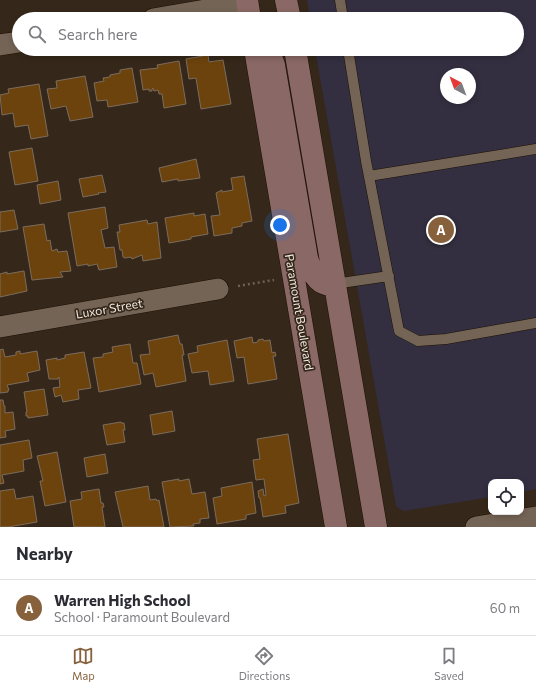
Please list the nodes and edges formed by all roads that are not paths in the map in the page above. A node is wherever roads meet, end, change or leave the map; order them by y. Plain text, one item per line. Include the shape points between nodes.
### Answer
1 (286, 0) edge
2 (340, 0) edge
3 (248, 7) edge
4 (208, 12) edge
5 (289, 12) edge
6 (342, 12) edge
7 (12, 43) edge
8 (0, 45) edge
9 (256, 56) edge
10 (271, 56) edge
11 (296, 56) edge
12 (349, 56) edge
13 (536, 149) edge
14 (369, 176) junction
15 (389, 276) junction
16 (334, 284) junction
17 (218, 289) road end
18 (536, 322) edge
19 (0, 327) edge
20 (536, 517) edge
21 (512, 524) edge
22 (336, 527) edge
23 (376, 527) edge
24 (476, 527) edge

1 - 5 main road
2 - 6 lane
3 - 4 street
7 - 8 street
9 - 22 main road, Paramount Boulevard
10 - 16 main road via 306,258 317,279 323,283
11 - 16 main road
12 - 14 lane
13 - 14 lane
14 - 15 lane
15 - 16 lane
15 - 18 lane via 399,331 418,341 446,339
16 - 23 main road
17 - 19 street, Luxor Street
20 - 21 street
21 - 24 street

